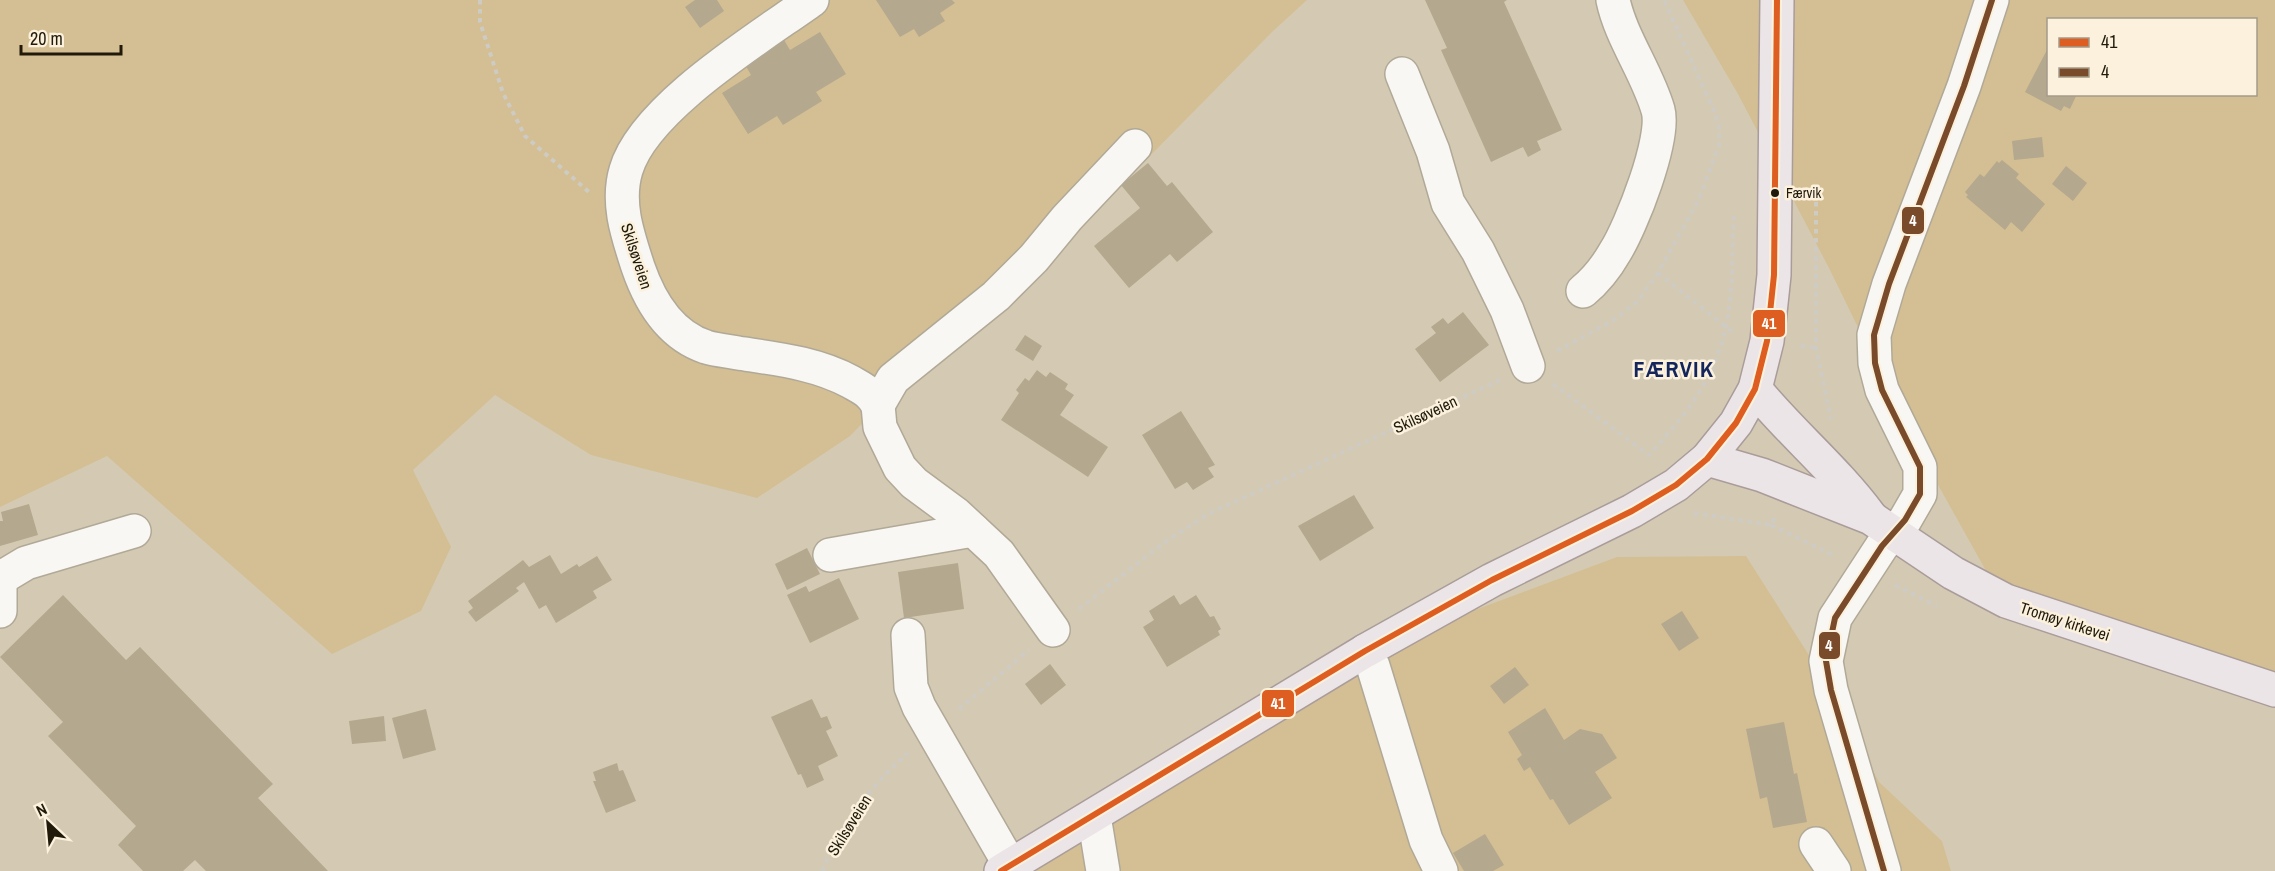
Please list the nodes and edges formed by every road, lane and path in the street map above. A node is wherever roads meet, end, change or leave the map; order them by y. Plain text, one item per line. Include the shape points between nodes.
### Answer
1 (480, 0) edge
2 (812, 0) edge
3 (1613, 0) edge
4 (1777, 0) edge
5 (1992, 0) edge
6 (1402, 74) dead end
7 (1136, 146) dead end
8 (1734, 216) dead end
9 (624, 226) junction
10 (1658, 273) dead end
11 (1583, 291) dead end
12 (1725, 326) junction
13 (1528, 366) junction
14 (1764, 401) junction
15 (878, 405) junction
16 (1722, 463) junction
17 (1882, 525) junction
18 (973, 530) junction
19 (134, 531) dead end
20 (830, 555) dead end
21 (1, 577) edge
22 (0, 611) edge
23 (1053, 630) junction
24 (908, 635) dead end
25 (1365, 651) junction
26 (2275, 690) edge
27 (932, 732) junction
28 (1094, 816) junction
29 (1816, 844) dead end
30 (1005, 868) edge
31 (822, 871) edge
32 (1103, 871) edge
33 (1441, 871) edge
34 (1834, 871) edge
35 (1884, 871) edge

1 - 9 path via 480,22 503,93 525,136
2 - 9 street, Skilsøveien via 684,93 646,131 626,168
3 - 11 street via 1659,112 1655,154 1615,252
4 - 14 main road via 1774,275
5 - 17 street via 1874,335 1875,363 1882,390 1920,467 1920,494 1905,520
6 - 13 street via 1433,152 1448,203 1483,261
7 - 15 street via 996,296 893,379
8 - 12 path via 1731,291
9 - 15 street, Skilsøveien via 647,291 673,329 708,348 811,365 835,373 871,394
10 - 12 path
12 - 13 path via 1712,370 1699,396 1649,455
13 - 23 path, Skilsøveien via 1208,514 1165,542
14 - 16 main road via 1736,423
14 - 17 main road, Tromøy kirkevei
15 - 18 street via 880,427 900,468
16 - 17 main road, Tromøy kirkevei via 1762,475
16 - 25 main road via 1492,580
17 - 26 main road, Tromøy kirkevei via 1953,573 2006,601
17 - 35 street via 1881,546 1835,618 1826,661
18 - 20 street
18 - 23 street via 999,554
19 - 21 street via 26,563
21 - 22 street
23 - 27 path, Skilsøveien
24 - 27 street via 910,687
25 - 28 main road
25 - 33 street via 1373,666 1426,840
27 - 30 street
27 - 31 path, Skilsøveien via 864,797
28 - 30 main road
28 - 32 street
29 - 34 street

